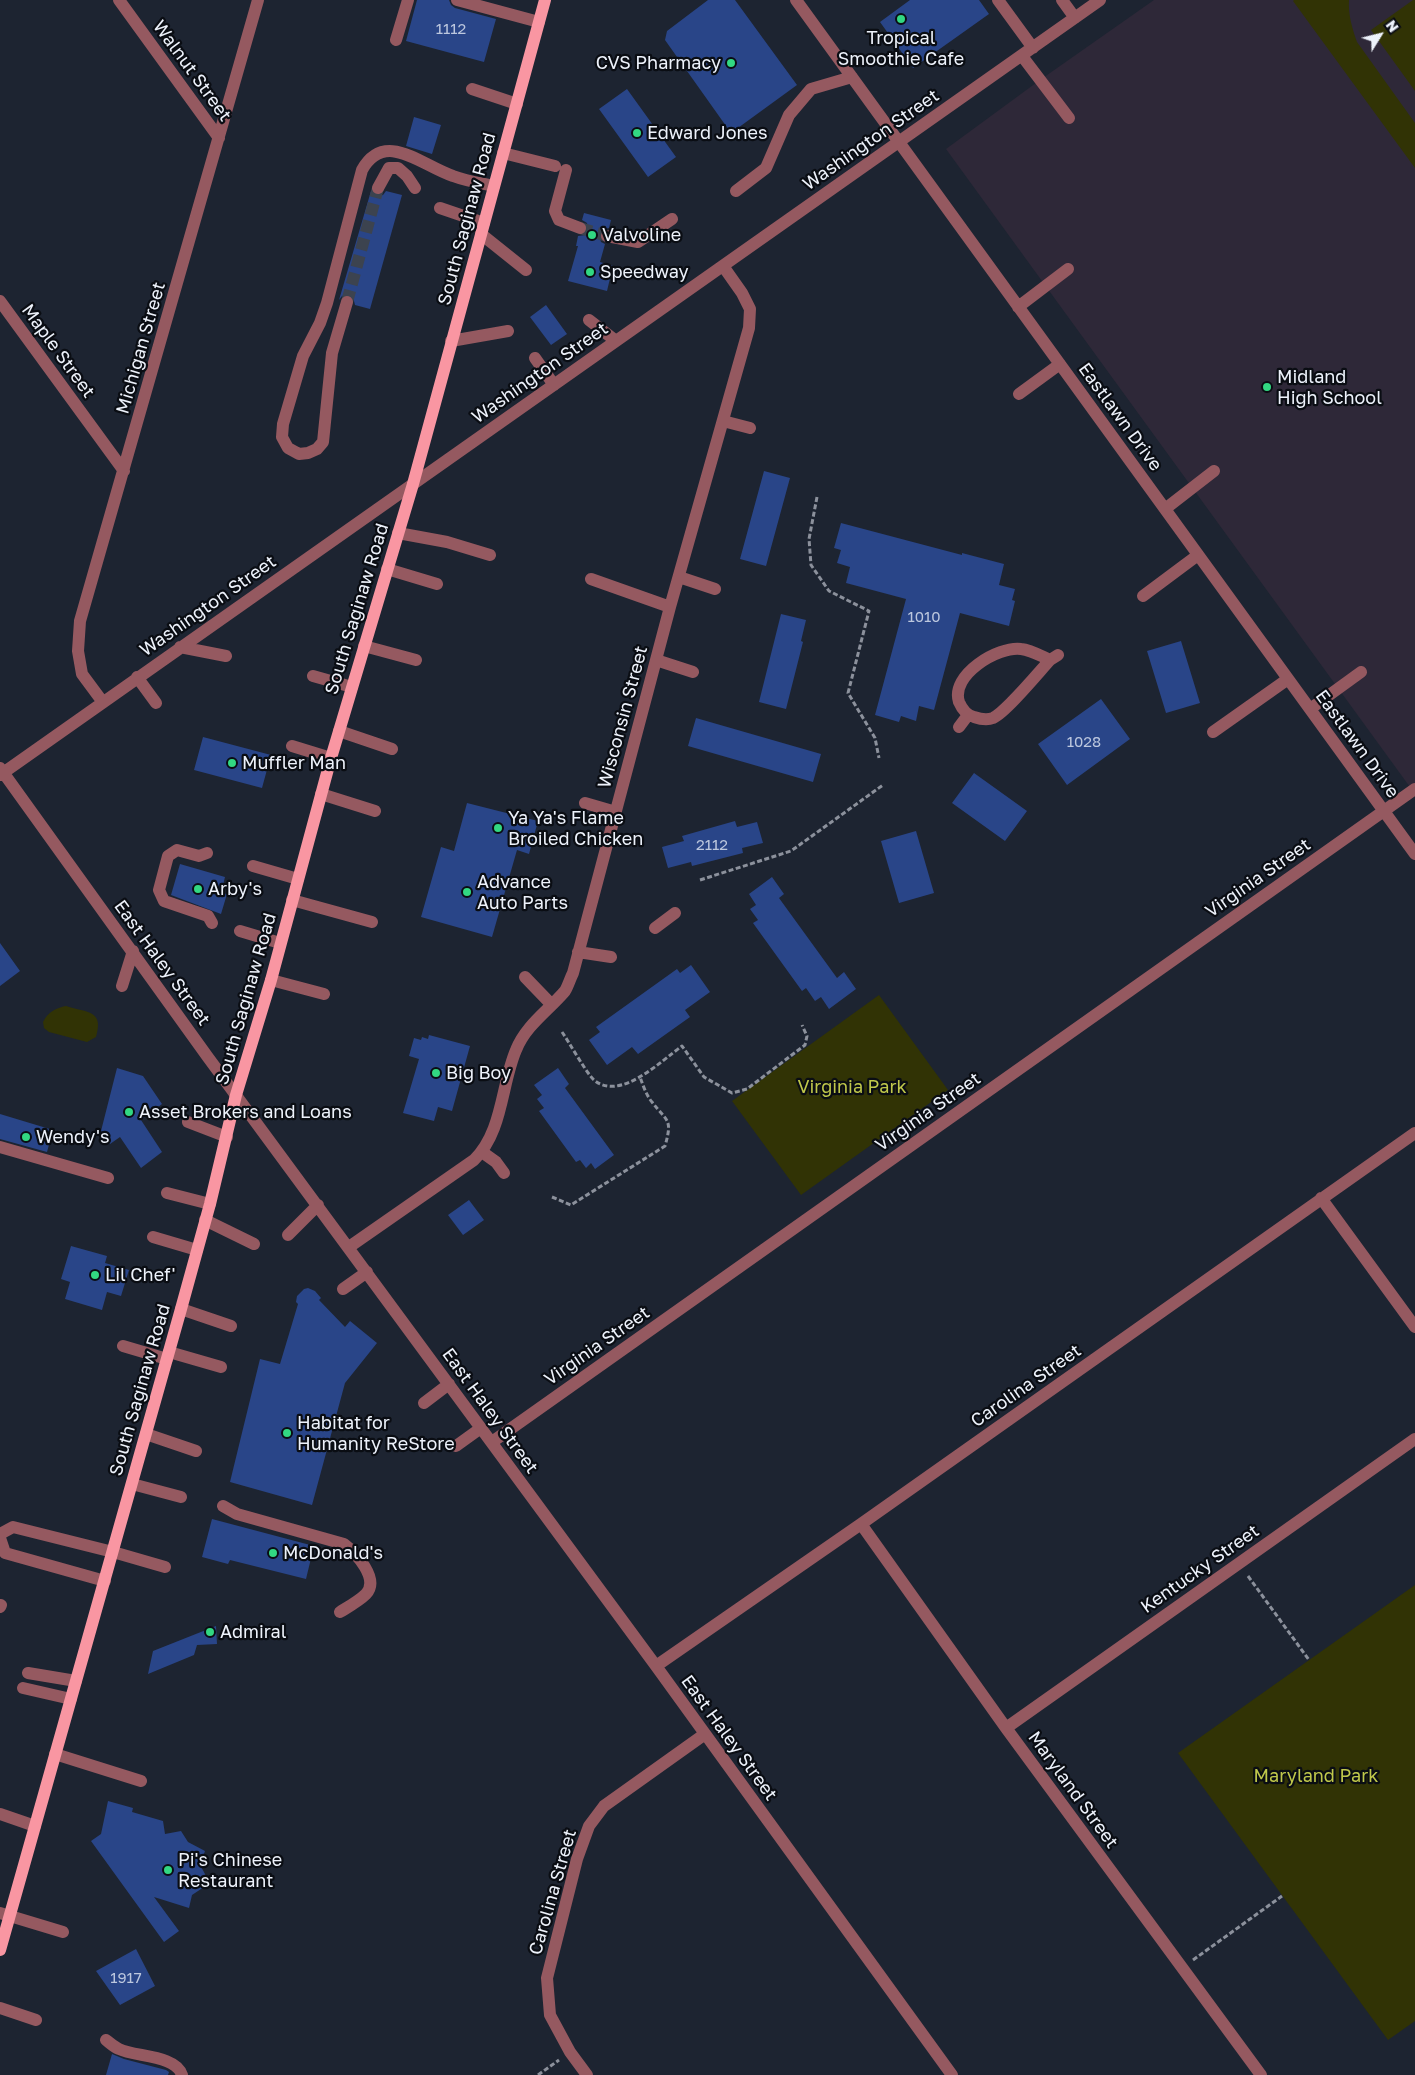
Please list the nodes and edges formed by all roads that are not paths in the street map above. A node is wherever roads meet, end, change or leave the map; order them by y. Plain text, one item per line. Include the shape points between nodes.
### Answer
1 (119, 0) edge
2 (258, 0) edge
3 (408, 0) edge
4 (457, 0) edge
5 (545, 0) edge
6 (998, 0) edge
7 (1062, 0) edge
8 (1100, 0) edge
9 (801, 2) edge
10 (1075, 18) junction
11 (539, 22) junction
12 (396, 40) dead end
13 (1028, 52) junction
14 (852, 77) junction
15 (472, 89) dead end
16 (517, 104) junction
17 (1069, 118) dead end
18 (219, 138) junction
19 (899, 142) junction
20 (503, 153) junction
21 (494, 186) junction
22 (378, 188) tunnel mouth
23 (415, 188) dead end
24 (736, 191) dead end
25 (440, 208) dead end
26 (672, 219) dead end
27 (482, 228) junction
28 (580, 228) tunnel mouth
29 (607, 236) tunnel mouth
30 (723, 266) junction
31 (526, 270) dead end
32 (1068, 270) dead end
33 (0, 301) edge
34 (346, 302) tunnel mouth
35 (1018, 307) junction
36 (589, 320) dead end
37 (508, 331) dead end
38 (451, 341) junction
39 (616, 341) junction
40 (535, 358) dead end
41 (1060, 364) junction
42 (554, 385) junction
43 (1018, 394) dead end
44 (723, 421) junction
45 (750, 428) dead end
46 (124, 471) junction
47 (1214, 471) dead end
48 (413, 484) junction
49 (1165, 508) junction
50 (398, 533) junction
51 (490, 555) dead end
52 (1198, 555) junction
53 (387, 568) junction
54 (679, 577) junction
55 (591, 579) dead end
56 (437, 584) dead end
57 (715, 589) dead end
58 (1143, 596) dead end
59 (670, 607) junction
60 (180, 646) junction
61 (364, 646) junction
62 (226, 656) dead end
63 (416, 660) dead end
64 (656, 660) junction
65 (693, 672) dead end
66 (1360, 672) dead end
67 (313, 676) dead end
68 (137, 677) junction
69 (1288, 679) junction
70 (352, 687) junction
71 (102, 701) junction
72 (156, 704) dead end
73 (1310, 709) junction
74 (968, 715) junction
75 (959, 727) dead end
76 (339, 731) junction
77 (1213, 732) dead end
78 (292, 746) dead end
79 (392, 749) dead end
80 (331, 758) junction
81 (1, 771) edge
82 (1415, 789) edge
83 (321, 794) junction
84 (585, 803) dead end
85 (374, 811) dead end
86 (1384, 811) junction
87 (616, 812) junction
88 (207, 853) dead end
89 (1415, 854) edge
90 (253, 866) dead end
91 (298, 879) junction
92 (292, 900) junction
93 (675, 913) dead end
94 (372, 922) dead end
95 (212, 923) dead end
96 (655, 928) dead end
97 (240, 931) dead end
98 (280, 943) junction
99 (133, 951) junction
100 (578, 952) junction
101 (611, 957) dead end
102 (525, 976) dead end
103 (270, 980) junction
104 (122, 986) dead end
105 (324, 994) dead end
106 (551, 1004) junction
107 (236, 1096) junction
108 (188, 1122) dead end
109 (1415, 1133) edge
110 (226, 1137) junction
111 (0, 1147) edge
112 (482, 1152) junction
113 (504, 1173) dead end
114 (108, 1178) dead end
115 (167, 1193) dead end
116 (1321, 1198) junction
117 (210, 1204) junction
118 (318, 1205) junction
119 (205, 1220) junction
120 (288, 1234) dead end
121 (153, 1237) dead end
122 (254, 1244) dead end
123 (349, 1247) junction
124 (197, 1250) junction
125 (367, 1272) junction
126 (343, 1289) dead end
127 (181, 1310) junction
128 (231, 1326) dead end
129 (1415, 1327) edge
130 (123, 1346) dead end
131 (168, 1355) junction
132 (221, 1368) dead end
133 (448, 1384) junction
134 (424, 1403) dead end
135 (481, 1428) junction
136 (146, 1434) junction
137 (1415, 1439) edge
138 (492, 1442) junction
139 (456, 1446) dead end
140 (196, 1451) dead end
141 (132, 1484) junction
142 (181, 1497) dead end
143 (223, 1506) dead end
144 (861, 1524) junction
145 (0, 1534) edge
146 (0, 1538) edge
147 (113, 1552) junction
148 (164, 1567) dead end
149 (104, 1581) junction
150 (340, 1612) dead end
151 (656, 1666) junction
152 (28, 1673) dead end
153 (76, 1681) junction
154 (23, 1688) dead end
155 (71, 1699) junction
156 (1006, 1728) junction
157 (705, 1734) junction
158 (55, 1754) junction
159 (141, 1781) dead end
160 (0, 1814) edge
161 (35, 1826) junction
162 (5, 1914) edge
163 (63, 1932) dead end
164 (0, 1950) edge
165 (0, 2008) edge
166 (36, 2020) dead end
167 (106, 2040) dead end
168 (182, 2075) edge
169 (587, 2075) edge
170 (952, 2075) edge
171 (1261, 2075) edge

1 - 18 street, Walnut Street
2 - 18 street, Michigan Street
3 - 12 street
4 - 11 street
5 - 11 main road, South Saginaw Road
6 - 13 street
7 - 10 street
8 - 10 street, Washington Street
9 - 14 street, Eastlawn Drive
10 - 13 street, Washington Street
11 - 16 main road, South Saginaw Road
13 - 17 street
13 - 19 street, Washington Street
14 - 19 street, Eastlawn Drive
14 - 24 street via 811,89 789,114 766,168
15 - 16 street
16 - 20 main road, South Saginaw Road
18 - 46 street, Michigan Street
19 - 30 street, Washington Street
19 - 35 street, Eastlawn Drive
20 - 21 main road, South Saginaw Road
20 - 28 street via 560,168 555,212 560,220
21 - 27 main road, South Saginaw Road
21 - 34 street via 452,176 394,151 382,151 369,158 362,170 327,303 303,356 283,424 282,437 288,448 299,454 317,449 323,442 332,353
22 - 23 street via 389,168 398,168
25 - 27 street
26 - 29 street via 638,242
27 - 31 street
27 - 38 main road, South Saginaw Road
30 - 39 street, Washington Street
30 - 44 street, Wisconsin Street via 750,309 749,328
32 - 35 street
33 - 46 street, Maple Street
35 - 41 street, Eastlawn Drive
36 - 39 street
37 - 38 street
38 - 48 main road, South Saginaw Road
39 - 42 street, Washington Street
40 - 42 street
41 - 43 street
41 - 49 street, Eastlawn Drive
42 - 48 street, Washington Street
44 - 45 street
44 - 54 street, Wisconsin Street
46 - 71 street, Michigan Street via 80,621 78,651 82,674
47 - 49 street
48 - 50 main road, South Saginaw Road
48 - 60 street, Washington Street
49 - 52 street, Eastlawn Drive
50 - 51 street via 447,542
50 - 53 main road, South Saginaw Road
52 - 58 street
52 - 69 street, Eastlawn Drive
53 - 56 street
53 - 61 main road, South Saginaw Road
54 - 57 street
54 - 59 street, Wisconsin Street
55 - 59 street
59 - 64 street, Wisconsin Street
60 - 62 street
60 - 68 street, Washington Street
61 - 63 street
61 - 70 main road, South Saginaw Road
64 - 65 street
64 - 87 street, Wisconsin Street
66 - 73 street
67 - 70 street
68 - 71 street, Washington Street
68 - 72 street
69 - 73 street, Eastlawn Drive
69 - 77 street
70 - 76 main road, South Saginaw Road
71 - 81 street, Washington Street
73 - 86 street, Eastlawn Drive
74 - 74 street via 980,719 993,718 1054,658 1020,648 1003,651 970,670 960,682 957,696
74 - 75 street
76 - 79 street
76 - 80 main road, South Saginaw Road
78 - 80 street
80 - 83 main road, South Saginaw Road
81 - 99 street, East Haley Street
82 - 86 street, Virginia Street
83 - 85 street
83 - 91 main road, South Saginaw Road
84 - 87 street
86 - 89 street, Eastlawn Drive
86 - 138 street, Virginia Street
87 - 100 street, Wisconsin Street
88 - 95 street via 199,856 177,850 173,852 168,856 159,890 164,901 208,916
90 - 91 street
91 - 92 main road, South Saginaw Road
92 - 94 street
92 - 98 main road, South Saginaw Road
93 - 96 street
97 - 98 street
98 - 103 main road, South Saginaw Road
99 - 104 street
99 - 107 street, East Haley Street
100 - 101 street
100 - 106 street, Wisconsin Street via 566,990
102 - 106 street
103 - 105 street
103 - 107 main road, South Saginaw Road
106 - 112 street, Wisconsin Street via 531,1024 516,1050 494,1128
107 - 110 main road, South Saginaw Road
107 - 118 street, East Haley Street
108 - 110 street
109 - 116 street, Carolina Street
110 - 117 main road, South Saginaw Road
111 - 114 street
112 - 113 street
112 - 123 street, Wisconsin Street
115 - 117 street
116 - 129 street
116 - 144 street, Carolina Street
117 - 119 main road, South Saginaw Road
118 - 120 street
118 - 123 street, East Haley Street
119 - 122 street
119 - 124 main road, South Saginaw Road
121 - 124 street
123 - 125 street, East Haley Street
124 - 127 main road, South Saginaw Road
125 - 126 street
125 - 133 street, East Haley Street
127 - 128 street
127 - 131 main road, South Saginaw Road
130 - 131 street
131 - 132 street
131 - 136 main road, South Saginaw Road
133 - 134 street
133 - 135 street, East Haley Street
135 - 138 street, East Haley Street
135 - 139 street
136 - 140 street
136 - 141 main road, South Saginaw Road
137 - 156 street, Kentucky Street
138 - 151 street, East Haley Street
141 - 142 street
141 - 147 main road, South Saginaw Road
143 - 150 street via 237,1514 344,1544 354,1552 371,1585 366,1593
144 - 151 street, Carolina Street
144 - 156 street, Maryland Street
145 - 147 street via 13,1527
146 - 149 street via 5,1553
147 - 148 street
147 - 149 main road, South Saginaw Road
149 - 153 main road, South Saginaw Road
151 - 157 street, East Haley Street
152 - 153 street
153 - 155 main road, South Saginaw Road
154 - 155 street
155 - 158 main road, South Saginaw Road
156 - 171 street, Maryland Street
157 - 169 street, Carolina Street via 604,1806 589,1826 577,1859 547,1978 550,2015
157 - 170 street, East Haley Street
158 - 159 street
158 - 161 main road, South Saginaw Road
160 - 161 street
161 - 162 main road, South Saginaw Road
162 - 163 street
162 - 164 main road, South Saginaw Road
165 - 166 street
167 - 168 street via 118,2049 172,2063

